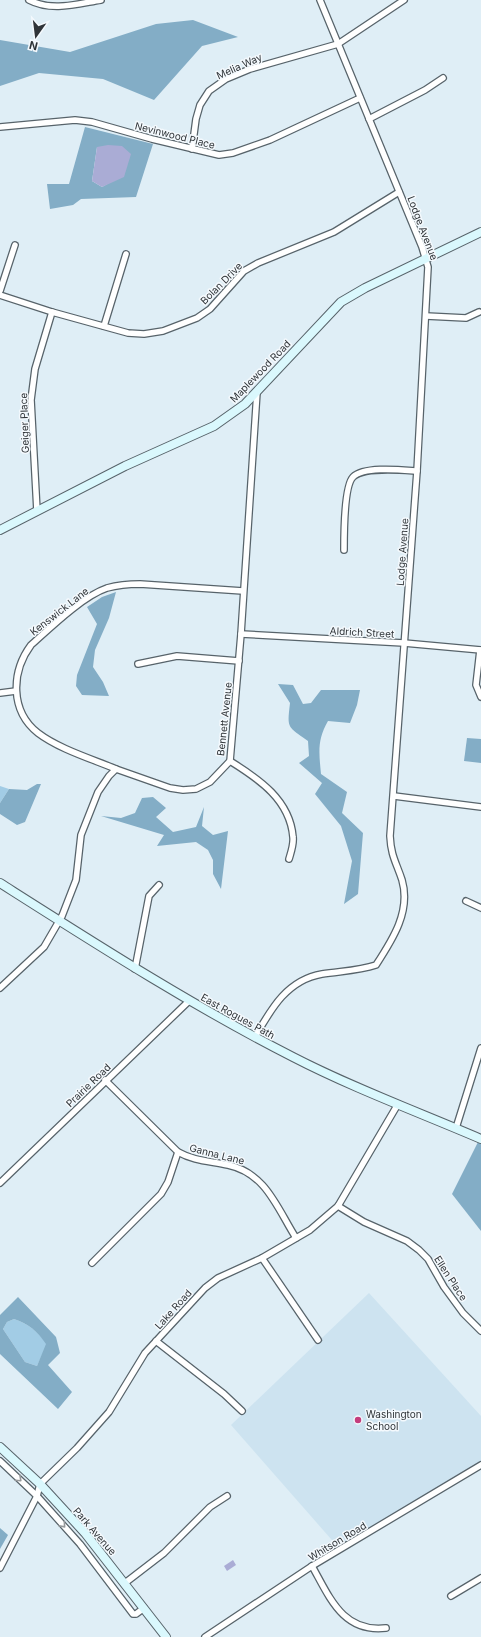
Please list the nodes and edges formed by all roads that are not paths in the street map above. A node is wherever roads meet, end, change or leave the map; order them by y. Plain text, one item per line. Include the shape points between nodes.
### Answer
1 (29, 0) edge
2 (101, 0) edge
3 (320, 0) edge
4 (404, 0) edge
5 (338, 44) junction
6 (443, 78) dead end
7 (360, 98) junction
8 (369, 119) junction
9 (0, 127) edge
10 (192, 149) junction
11 (399, 192) junction
12 (481, 232) edge
13 (15, 245) dead end
14 (126, 254) dead end
15 (426, 259) junction
16 (0, 292) edge
17 (0, 295) edge
18 (52, 312) junction
19 (479, 312) dead end
20 (426, 316) junction
21 (104, 326) junction
22 (257, 392) junction
23 (417, 470) junction
24 (37, 511) junction
25 (0, 530) edge
26 (344, 550) dead end
27 (243, 591) junction
28 (241, 634) junction
29 (404, 643) junction
30 (481, 650) edge
31 (239, 661) junction
32 (138, 664) dead end
33 (16, 691) junction
34 (0, 693) edge
35 (481, 697) edge
36 (230, 761) junction
37 (116, 769) junction
38 (394, 796) junction
39 (481, 807) edge
40 (289, 859) dead end
41 (0, 883) edge
42 (159, 885) dead end
43 (466, 901) dead end
44 (481, 908) edge
45 (60, 920) junction
46 (136, 968) junction
47 (0, 988) edge
48 (189, 1001) junction
49 (255, 1037) junction
50 (481, 1048) edge
51 (106, 1080) junction
52 (398, 1104) junction
53 (456, 1128) junction
54 (481, 1139) edge
55 (178, 1152) junction
56 (0, 1184) edge
57 (338, 1206) junction
58 (296, 1238) junction
59 (262, 1258) junction
60 (92, 1263) dead end
61 (481, 1331) edge
62 (318, 1340) dead end
63 (156, 1341) junction
64 (242, 1411) dead end
65 (0, 1447) edge
66 (0, 1461) edge
67 (481, 1465) edge
68 (40, 1484) junction
69 (37, 1496) junction
70 (227, 1496) dead end
71 (312, 1566) junction
72 (0, 1568) edge
73 (481, 1578) edge
74 (125, 1583) junction
75 (451, 1596) dead end
76 (144, 1608) junction
77 (386, 1628) dead end
78 (166, 1637) edge
79 (205, 1637) edge

1 - 2 street via 60,7
3 - 5 street, Lodge Avenue
4 - 5 street, Melia Way
5 - 7 street, Lodge Avenue
5 - 10 street, Melia Way via 250,69 226,79 209,91 200,105
6 - 8 street
7 - 8 street, Lodge Avenue
7 - 10 street, Nevinwood Place via 295,129 233,153 219,155
8 - 11 street, Lodge Avenue
9 - 10 street, Nevinwood Place via 75,120 92,122
11 - 15 street, Lodge Avenue
11 - 21 street, Bolan Drive via 334,232 244,271 210,309 197,318 163,331 144,334 128,333
12 - 15 street, Maplewood Road
13 - 16 street
14 - 21 street
15 - 20 street, Lodge Avenue
15 - 22 street, Maplewood Road via 341,302
17 - 18 street, Bolan Drive
18 - 21 street, Bolan Drive
18 - 24 street, Geiger Place via 32,384
19 - 20 street via 466,318
20 - 23 street, Lodge Avenue
22 - 24 street, Maplewood Road via 233,414 214,426 125,466
22 - 27 street, Bennett Avenue
23 - 26 street via 365,471 353,477 348,486 346,502
23 - 29 street, Lodge Avenue
24 - 25 street, Maplewood Road
27 - 28 street, Bennett Avenue
27 - 33 street, Kenswick Lane via 140,584 106,588 90,596 31,645 18,668
28 - 29 street, Aldrich Street
28 - 31 street, Bennett Avenue
29 - 30 street, Aldrich Street
29 - 38 street, Lodge Avenue
30 - 35 street via 476,685
31 - 32 street via 177,656
31 - 36 street, Bennett Avenue
33 - 34 street
33 - 37 street, Bennett Avenue via 22,711 38,733
36 - 37 street, Bennett Avenue via 210,782 196,789 183,790
36 - 40 street via 265,785 284,806 294,839
37 - 45 street via 98,792 81,835 76,880
38 - 39 street
38 - 49 street, Lodge Avenue via 390,850 405,895 396,932 386,950 376,965 360,970 320,975 300,982 285,992 274,1005
41 - 45 street, East Rogues Path
42 - 46 street via 149,896
43 - 44 street
45 - 46 street, East Rogues Path
45 - 47 street via 44,947
46 - 48 street, East Rogues Path
48 - 49 street, East Rogues Path
48 - 51 street, Prairie Road
49 - 52 street, East Rogues Path via 295,1058
50 - 53 street
51 - 55 street, Ganna Lane
51 - 56 street, Prairie Road
52 - 53 street, East Rogues Path
52 - 57 street, Lake Road
53 - 54 street, East Rogues Path
55 - 58 street, Ganna Lane via 193,1159 248,1171 266,1188
55 - 60 street via 161,1194
57 - 58 street, Lake Road via 320,1223
57 - 61 street, Ellen Place via 364,1222 407,1241 419,1250 428,1259 463,1313
58 - 59 street, Lake Road
59 - 62 street
59 - 63 street, Lake Road via 218,1278 205,1288
63 - 64 street
63 - 68 street, Lake Road via 136,1365 109,1412
65 - 68 street, Park Avenue
66 -> 69 street
67 - 71 street, Whitson Road
68 - 69 street
68 - 74 street, Park Avenue via 85,1533
69 - 72 street
69 -> 76 street via 80,1544 133,1614
70 - 74 street via 210,1507 164,1553
71 - 77 street via 334,1604 348,1620 367,1628
71 - 79 street, Whitson Road
73 - 75 street
74 - 76 street, Park Avenue
76 - 78 street, Park Avenue

